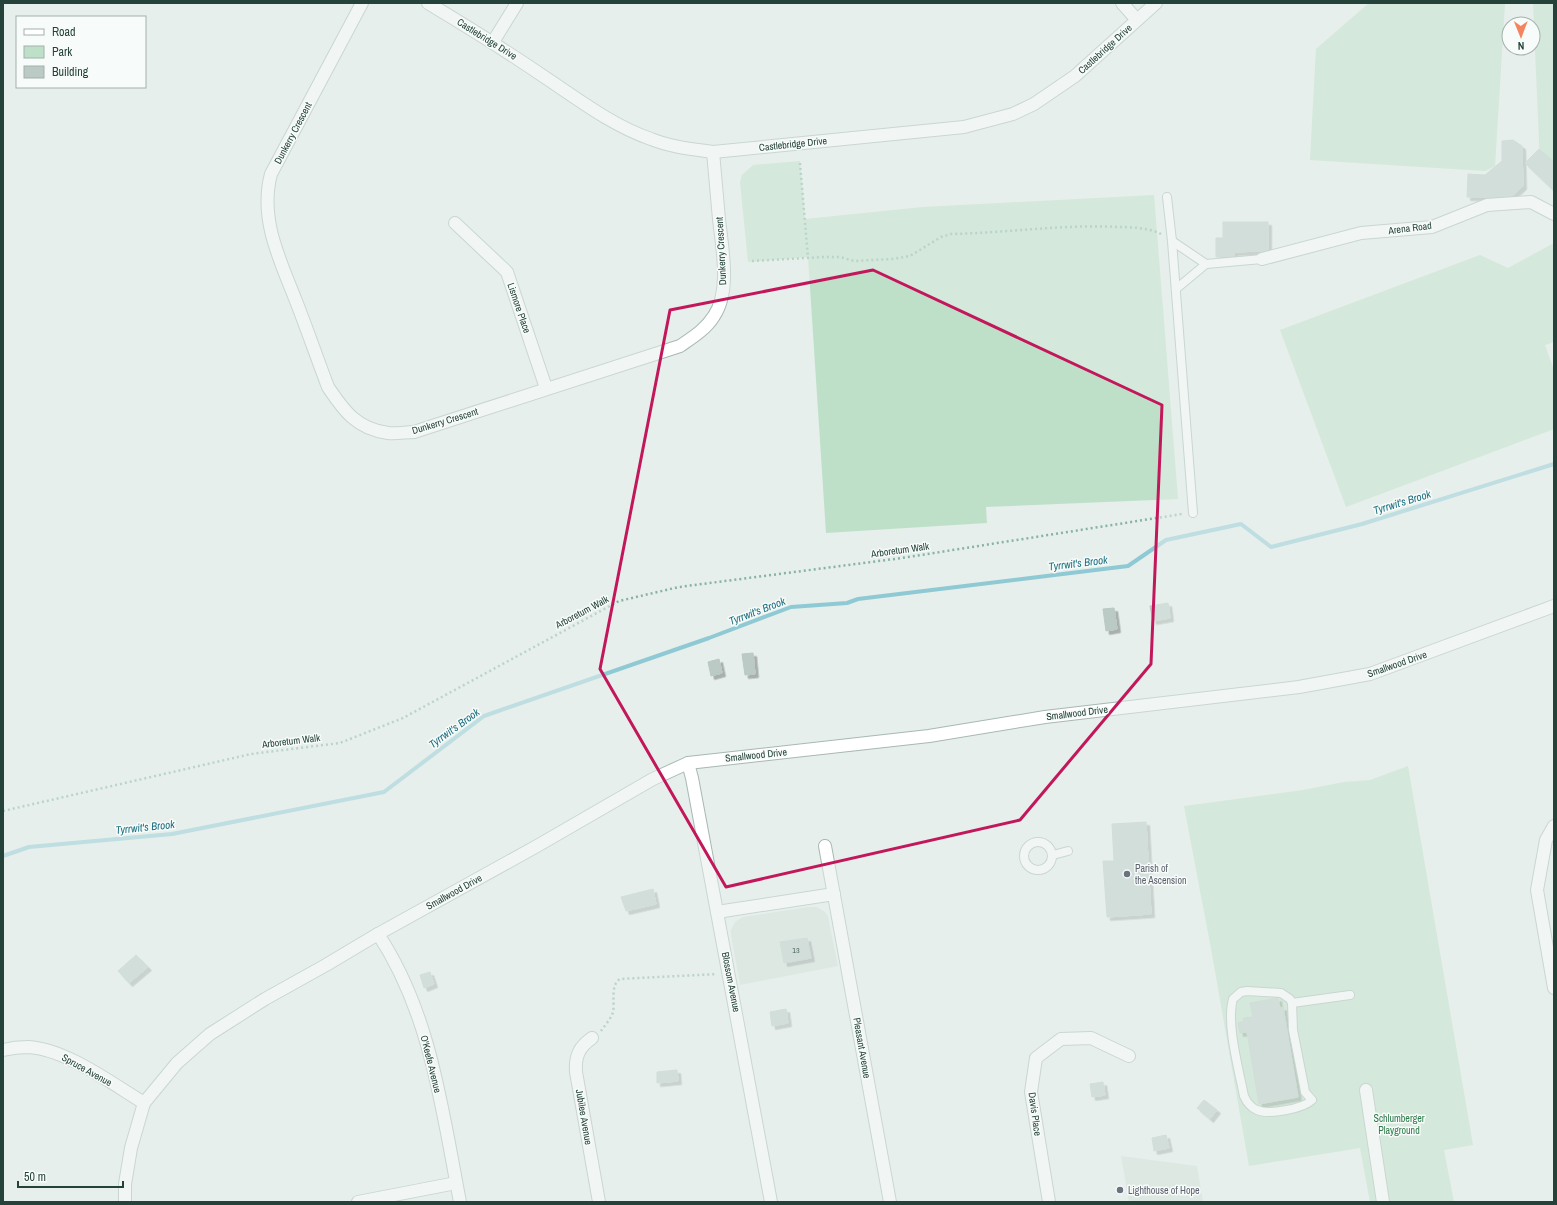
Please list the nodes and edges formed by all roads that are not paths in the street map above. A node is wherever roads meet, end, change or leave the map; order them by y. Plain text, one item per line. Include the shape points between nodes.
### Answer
1 (362, 3) edge
2 (428, 3) edge
3 (517, 3) edge
4 (1122, 3) edge
5 (1156, 3) edge
6 (1137, 20) junction
7 (492, 42) junction
8 (713, 152) junction
9 (1167, 197) dead end
10 (1554, 214) edge
11 (455, 223) dead end
12 (1172, 240) junction
13 (1262, 259) joint
14 (1206, 264) junction
15 (1176, 289) junction
16 (546, 388) junction
17 (1193, 513) road end
18 (1554, 606) edge
19 (688, 763) junction
20 (1554, 826) edge
21 (826, 846) dead end
22 (1068, 851) dead end
23 (1053, 855) dead end
24 (834, 894) junction
25 (717, 912) junction
26 (378, 934) junction
27 (1554, 988) edge
28 (1350, 995) dead end
29 (1292, 1003) junction
30 (592, 1038) road end
31 (3, 1050) edge
32 (1129, 1056) dead end
33 (1366, 1090) dead end
34 (144, 1102) junction
35 (456, 1183) junction
36 (125, 1202) edge
37 (358, 1202) edge
38 (460, 1202) edge
39 (599, 1202) edge
40 (771, 1202) edge
41 (890, 1202) edge
42 (1049, 1202) edge
43 (1383, 1202) edge

1 - 16 street, Dunkerry Crescent via 271,174 267,188 272,239 328,387 342,408 365,428 389,433 414,432
2 - 7 street, Castlebridge Drive
3 - 7 street
4 - 6 street
5 - 6 street, Castlebridge Drive
6 - 8 street, Castlebridge Drive via 1075,76 1034,104 1013,114 964,127
7 - 8 street, Castlebridge Drive via 590,107 630,130 674,147
8 - 16 street, Dunkerry Crescent via 724,266 723,290 715,316 702,331 680,346
9 - 12 lane
10 - 13 street, Arena Road via 1531,202 1487,205 1432,227 1360,233
11 - 16 street, Lismore Place via 507,272
12 - 14 lane
12 - 15 lane
13 - 14 lane
14 - 15 lane
15 - 17 lane
18 - 19 street, Smallwood Drive via 1370,674 1299,687 1045,717 929,736
19 - 25 street, Blossom Avenue
19 - 26 street, Smallwood Drive via 653,779
20 - 27 street via 1546,840 1536,890
21 - 24 street, Pleasant Avenue
22 - 23 lane
24 - 25 street
24 - 41 street, Pleasant Avenue
25 - 40 street, Blossom Avenue
26 - 34 street, Smallwood Drive via 210,1034 177,1063
26 - 35 street, O'Keefe Avenue via 400,970 416,1007 434,1066
28 - 29 lane
29 - 29 lane via 1281,993 1248,991 1236,995 1231,1005 1232,1027 1244,1096 1251,1107 1262,1112 1302,1107 1312,1100 1305,1092 1292,1023
30 - 39 street, Jubilee Avenue via 578,1052 576,1072
31 - 34 street, Spruce Avenue via 27,1047 47,1050 65,1057
32 - 42 street, Davis Place via 1091,1038 1084,1038 1061,1039 1036,1058 1031,1092
33 - 43 street
34 - 36 street, Smallwood Drive via 131,1148
35 - 37 street
35 - 38 street, O'Keefe Avenue

